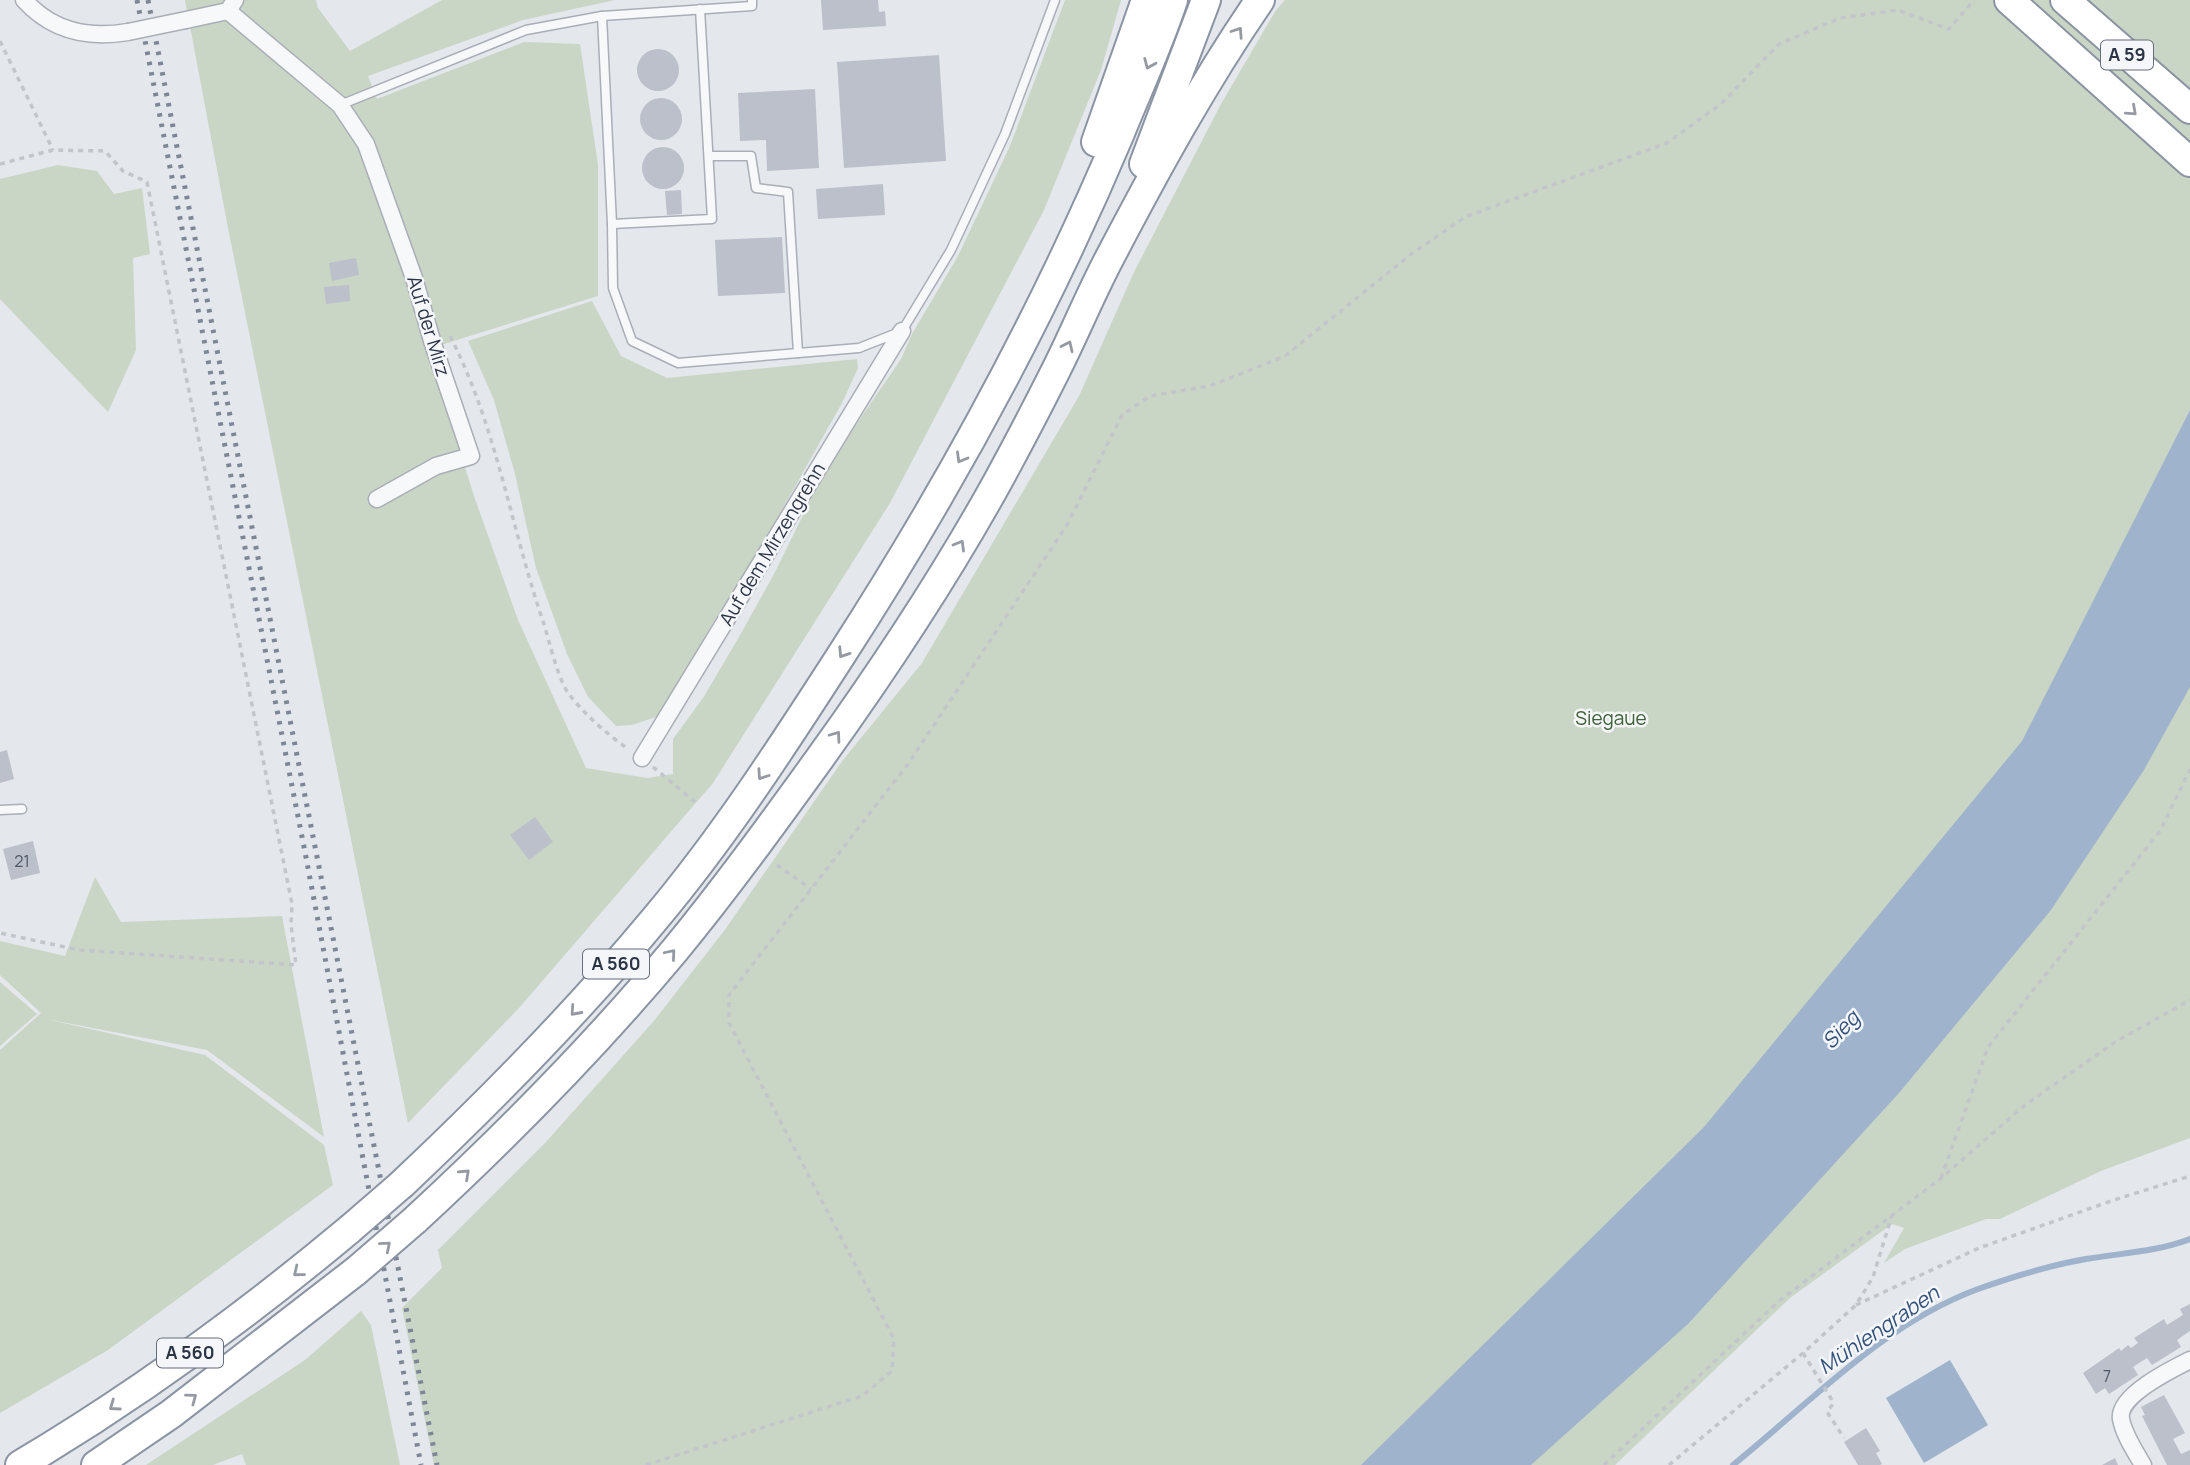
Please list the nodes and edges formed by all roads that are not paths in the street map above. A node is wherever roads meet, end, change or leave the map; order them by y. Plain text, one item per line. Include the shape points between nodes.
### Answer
1 (24, 0) edge
2 (752, 0) edge
3 (1055, 0) edge
4 (1146, 0) edge
5 (1174, 0) edge
6 (1206, 0) edge
7 (1260, 0) edge
8 (1991, 0) edge
9 (2009, 0) edge
10 (2065, 0) edge
11 (232, 5) edge
12 (700, 9) junction
13 (602, 16) junction
14 (2081, 65) junction
15 (340, 105) junction
16 (2190, 109) edge
17 (709, 156) junction
18 (2190, 162) edge
19 (612, 224) junction
20 (1107, 262) junction
21 (902, 331) junction
22 (798, 353) junction
23 (994, 399) junction
24 (377, 499) dead end
25 (642, 758) road end
26 (22, 809) dead end
27 (0, 810) edge
28 (2190, 1360) edge
29 (20, 1465) edge
30 (96, 1465) edge
31 (2143, 1465) edge

1 - 11 street, Auf der Mirz, bridge via 65,30 92,35 186,20
2 - 12 lane via 752,6
3 - 21 lane, Auf dem Mirzengrehn via 1005,134 951,250
4 - 23 highway via 1070,210
5 -> 23 highway via 1084,216
6 - 20 highway
20 -> 7 highway via 1187,114
8 - 14 highway
9 - 14 highway, A 59
10 - 16 highway, A 59
11 - 15 street, Auf der Mirz
12 - 13 lane
12 - 17 lane
13 - 15 lane via 526,30
13 - 19 lane
14 -> 18 highway, A 59
15 - 24 street, Auf der Mirz via 366,144 471,456 436,466
17 - 19 lane via 712,219
17 - 22 lane via 751,156 756,188 788,192
19 - 22 lane via 612,288 632,341 678,363
30 -> 20 highway, A 560, bridge via 210,1385 356,1271 524,1116 618,1016 722,891 867,691 997,482
21 - 22 lane via 859,348
21 - 25 street, Auf dem Mirzengrehn
23 -> 29 highway, A 560, bridge via 901,563 800,719 656,918 576,1011 402,1184 292,1278 174,1365
26 - 27 lane
28 - 31 street via 2134,1394 2124,1406 2121,1422

